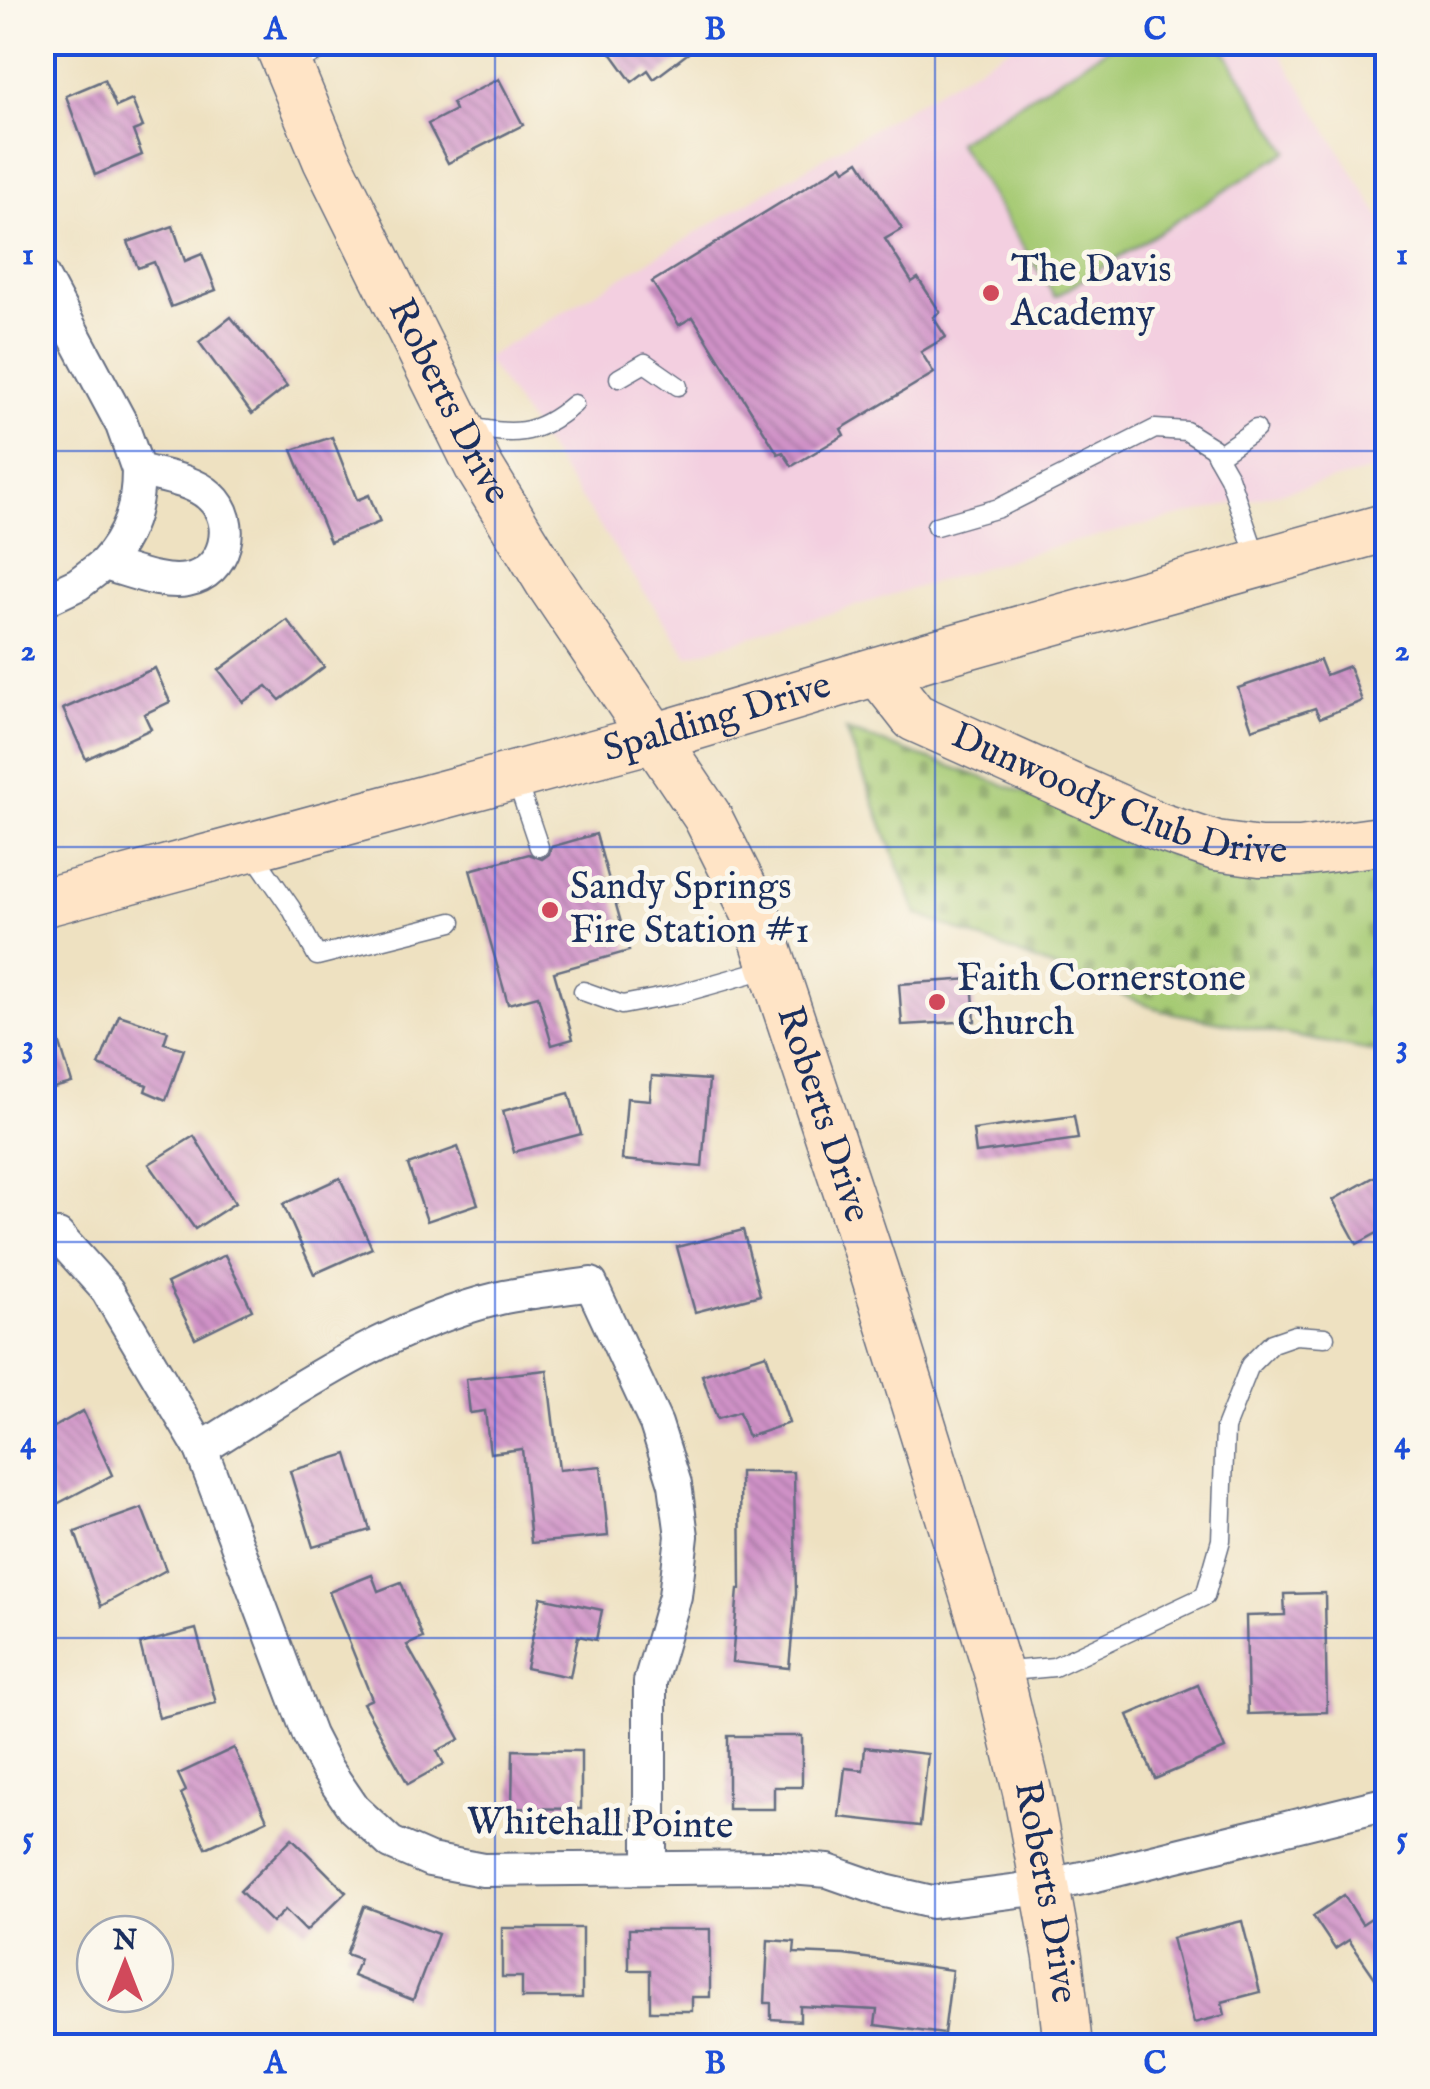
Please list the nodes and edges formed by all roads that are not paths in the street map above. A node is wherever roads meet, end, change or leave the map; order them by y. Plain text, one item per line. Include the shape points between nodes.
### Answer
1 (294, 48) edge
2 (42, 274) edge
3 (619, 378) dead end
4 (678, 386) dead end
5 (574, 404) dead end
6 (458, 424) junction
7 (1256, 429) dead end
8 (1218, 456) junction
9 (138, 470) junction
10 (936, 526) dead end
11 (1388, 527) edge
12 (1258, 562) junction
13 (104, 564) junction
14 (42, 601) edge
15 (878, 671) junction
16 (656, 737) junction
17 (515, 775) junction
18 (1388, 840) edge
19 (248, 847) junction
20 (538, 847) dead end
21 (42, 903) edge
22 (452, 922) dead end
23 (773, 967) junction
24 (583, 991) dead end
25 (58, 1236) dead end
26 (1325, 1337) dead end
27 (201, 1449) junction
28 (998, 1672) junction
29 (1388, 1803) edge
30 (650, 1867) junction
31 (1056, 1883) junction
32 (1068, 2046) edge

1 - 6 street, Roberts Drive via 327,160
2 - 9 street via 122,425
3 - 4 lane via 645,363
5 - 6 lane via 529,433
6 - 16 street, Roberts Drive via 548,580
7 - 8 lane
8 - 10 lane via 1186,431 1156,428 1000,508
8 - 12 lane
9 - 13 street via 132,522
9 - 13 street via 212,497 226,518 226,546 212,568 188,580
11 - 12 street, Spalding Drive
12 - 15 street, Spalding Drive
13 - 14 street
15 - 16 street, Spalding Drive
15 - 18 street, Dunwoody Club Drive via 914,717 1216,846 1300,852
16 - 17 street, Spalding Drive
16 - 23 street, Roberts Drive via 730,860
17 - 19 street, Spalding Drive
17 - 20 lane
19 - 21 street, Spalding Drive
19 - 22 lane via 317,956
23 - 24 lane via 622,1005
23 - 28 street, Roberts Drive
25 - 27 street, Whitehall Pointe via 107,1290
26 - 28 lane via 1295,1335 1272,1344 1250,1365 1225,1428 1221,1540 1205,1596 1054,1666
27 - 30 street, Whitehall Pointe via 309,1735 354,1809 391,1844 483,1870
27 - 30 street via 403,1331 500,1298 591,1284 656,1424 682,1536 676,1596 650,1682
28 - 31 street, Roberts Drive
29 - 31 street, Whitehall Pointe
30 - 31 street, Whitehall Pointe via 828,1871 932,1902
31 - 32 street, Roberts Drive

